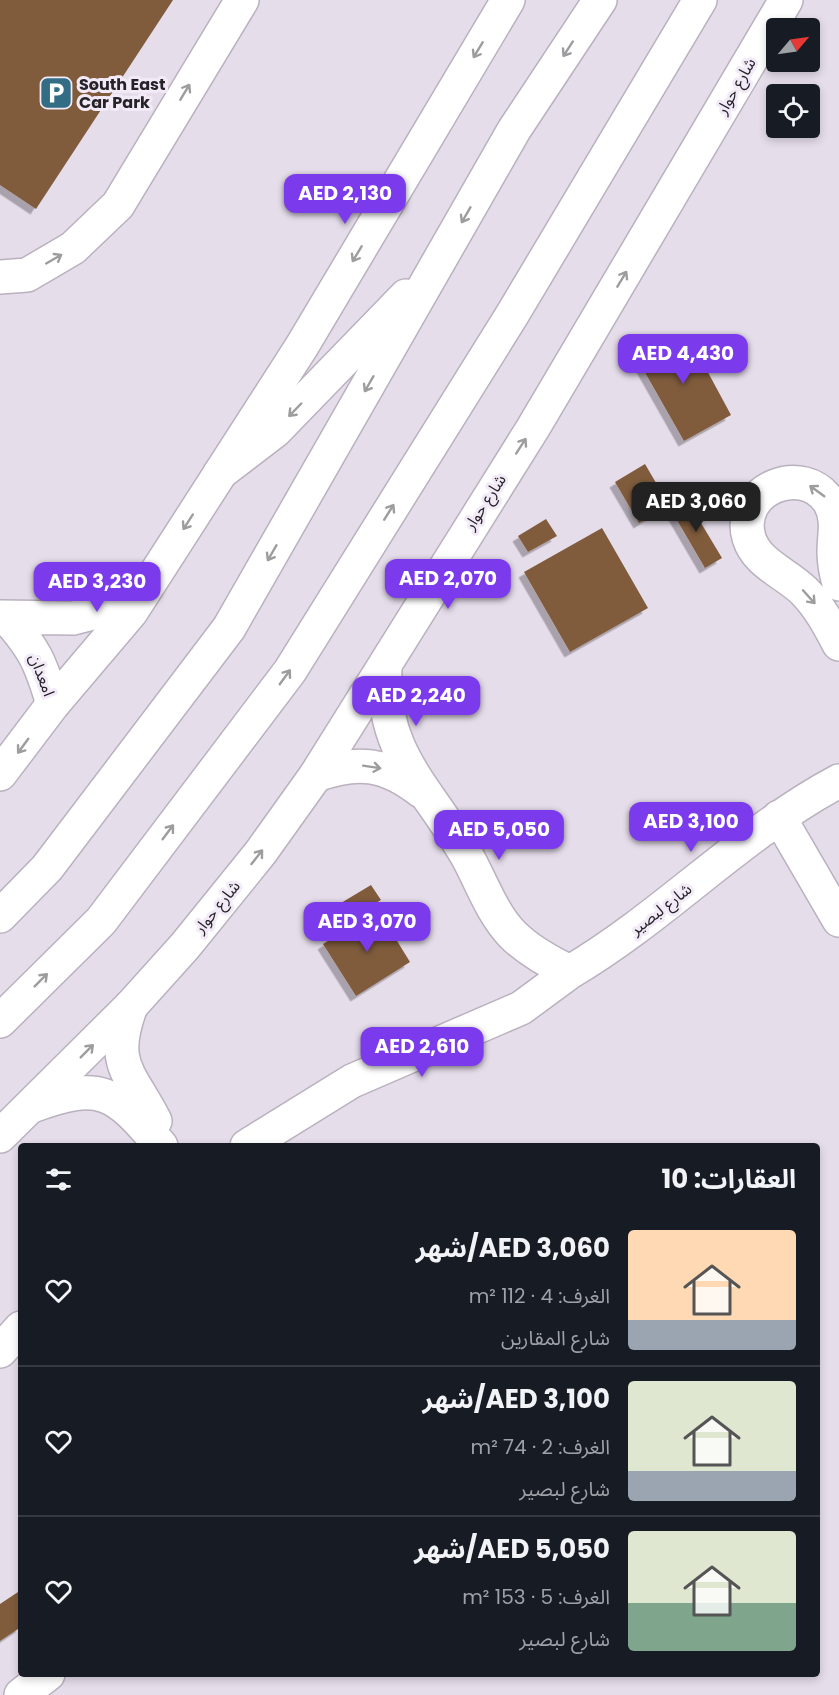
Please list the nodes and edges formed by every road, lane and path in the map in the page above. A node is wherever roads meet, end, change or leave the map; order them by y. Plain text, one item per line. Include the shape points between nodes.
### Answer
1 (242, 0) edge
2 (508, 0) edge
3 (600, 0) edge
4 (699, 0) edge
5 (786, 0) edge
6 (439, 263) junction
7 (0, 277) edge
8 (220, 473) junction
9 (839, 584) edge
10 (145, 588) junction
11 (3, 617) edge
12 (839, 644) edge
13 (385, 668) junction
14 (53, 704) junction
15 (0, 774) edge
16 (316, 775) junction
17 (839, 781) edge
18 (423, 792) junction
19 (779, 817) junction
20 (0, 916) edge
21 (839, 920) edge
22 (570, 972) junction
23 (131, 1006) junction
24 (0, 1021) edge
25 (32, 1106) junction
26 (0, 1136) edge
27 (159, 1143) edge
28 (161, 1143) edge
29 (252, 1143) edge
30 (18, 1332) edge
31 (0, 1351) edge
32 (44, 1677) edge
33 (21, 1695) edge

7 -> 1 main road via 27,275 73,248 118,205
2 -> 8 main road via 302,346
3 -> 6 main road via 514,130
24 -> 4 main road via 101,921 290,671 512,315
13 -> 5 main road, شارع حوار via 447,561 539,418
6 -> 8 main road via 275,431
6 -> 20 main road via 229,628 48,868
8 -> 10 main road
9 -> 12 main road via 834,553 835,514 823,494 804,483 792,482 780,483 761,494 747,526 753,548 803,590 824,616
10 - 11 main road, امعدان via 100,611 73,618
10 - 14 main road via 131,612
11 - 14 main road, امعدان via 28,642 42,664
13 - 16 main road, شارع حوار
13 - 18 main road via 385,708 390,727
14 -> 15 main road
16 -> 18 main road via 339,767 375,767 392,772
23 -> 16 main road, شارع حوار via 231,890
17 - 19 main road, شارع لبصير
18 - 22 main road via 466,854 512,934 546,960
19 - 21 main road
19 - 22 main road, شارع لبصير via 621,940
22 - 29 main road, شارع لبصير via 521,1008 352,1081
25 -> 23 main road, شارع حوار
23 - 28 main road via 121,1032 123,1062 156,1122
25 - 26 main road, شارع حوار
25 - 27 main road via 64,1094 96,1092 126,1106
30 - 31 main road
32 - 33 main road

